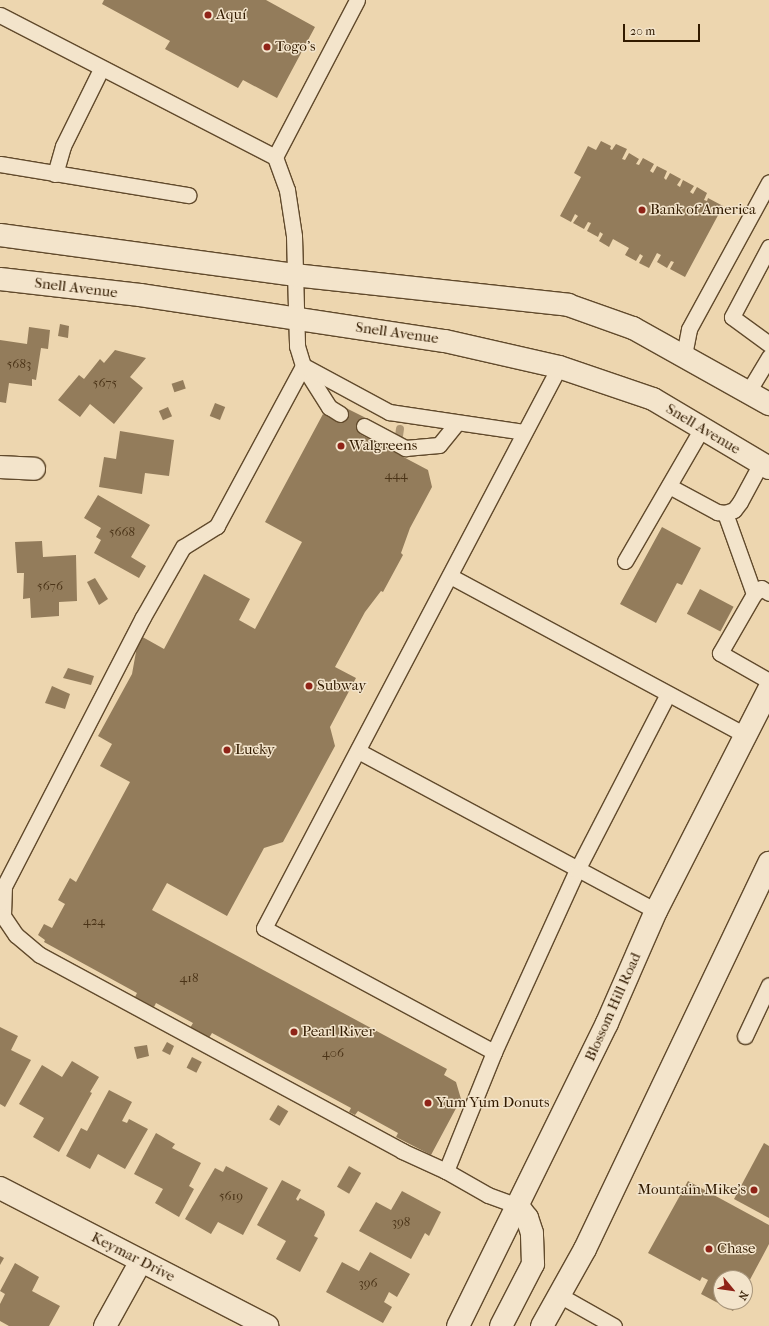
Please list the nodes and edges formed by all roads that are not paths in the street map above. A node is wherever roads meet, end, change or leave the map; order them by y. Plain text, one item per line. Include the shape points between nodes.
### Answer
1 (356, 0) edge
2 (0, 15) edge
3 (101, 69) junction
4 (275, 157) junction
5 (0, 164) edge
6 (55, 174) junction
7 (769, 182) edge
8 (188, 195) dead end
9 (0, 236) edge
10 (769, 247) edge
11 (294, 275) junction
12 (0, 279) edge
13 (296, 318) junction
14 (769, 344) edge
15 (684, 355) junction
16 (769, 356) edge
17 (303, 366) junction
18 (559, 367) junction
19 (748, 392) junction
20 (769, 404) edge
21 (340, 414) dead end
22 (457, 423) junction
23 (364, 426) dead end
24 (702, 428) junction
25 (524, 432) junction
26 (765, 466) edge
27 (0, 467) edge
28 (34, 469) dead end
29 (669, 486) junction
30 (725, 513) junction
31 (626, 561) dead end
32 (450, 576) junction
33 (762, 593) edge
34 (769, 681) edge
35 (769, 689) edge
36 (668, 694) junction
37 (744, 734) junction
38 (358, 751) junction
39 (769, 863) edge
40 (577, 870) junction
41 (656, 911) junction
42 (769, 985) edge
43 (745, 1036) dead end
44 (494, 1052) junction
45 (446, 1171) junction
46 (0, 1188) edge
47 (518, 1206) junction
48 (141, 1261) junction
49 (559, 1295) junction
50 (105, 1326) edge
51 (267, 1326) edge
52 (458, 1326) edge
53 (501, 1326) edge
54 (542, 1326) edge
55 (614, 1326) edge

1 - 4 lane
2 - 3 lane
3 - 4 lane
3 - 6 lane via 62,146
4 - 11 lane via 287,190 294,236
5 - 6 lane
6 - 8 lane
7 - 15 lane via 689,328
9 - 11 main road
10 - 14 lane via 732,317
11 - 13 lane
11 - 15 main road via 568,305 633,328
12 - 13 main road, Snell Avenue via 140,295
13 - 17 lane via 297,346
13 - 18 main road, Snell Avenue via 445,341
15 - 19 main road
16 - 19 lane
17 - 21 lane via 329,407
17 - 22 lane via 389,412
17 - 45 lane via 217,526 183,547 143,617 4,886 3,916 16,935 40,955 402,1151
18 - 24 main road, Snell Avenue via 653,399
18 - 25 lane
19 - 20 main road
22 - 23 lane via 439,445 405,448
22 - 25 lane
24 - 26 main road, Snell Avenue
24 - 29 lane
25 - 32 lane
26 - 30 lane via 734,510
27 - 28 main road
29 - 30 lane via 717,512
29 - 31 lane
30 - 33 lane
32 - 36 lane
32 - 38 lane
33 - 34 lane via 720,653
35 - 37 main road, Blossom Hill Road
36 - 37 lane
36 - 40 lane
37 - 41 main road, Blossom Hill Road
38 - 40 lane
38 - 44 lane via 264,928
39 - 49 main road via 585,1249
40 - 41 lane
40 - 44 lane
41 - 47 main road, Blossom Hill Road via 607,1023
42 - 43 lane
44 - 45 lane
45 - 47 lane via 488,1195
46 - 48 main road, Keymar Drive
47 - 52 main road, Blossom Hill Road
47 - 53 main road via 527,1218 532,1233 533,1264
48 - 50 main road
48 - 51 main road, Keymar Drive
49 - 54 main road
49 - 55 lane

